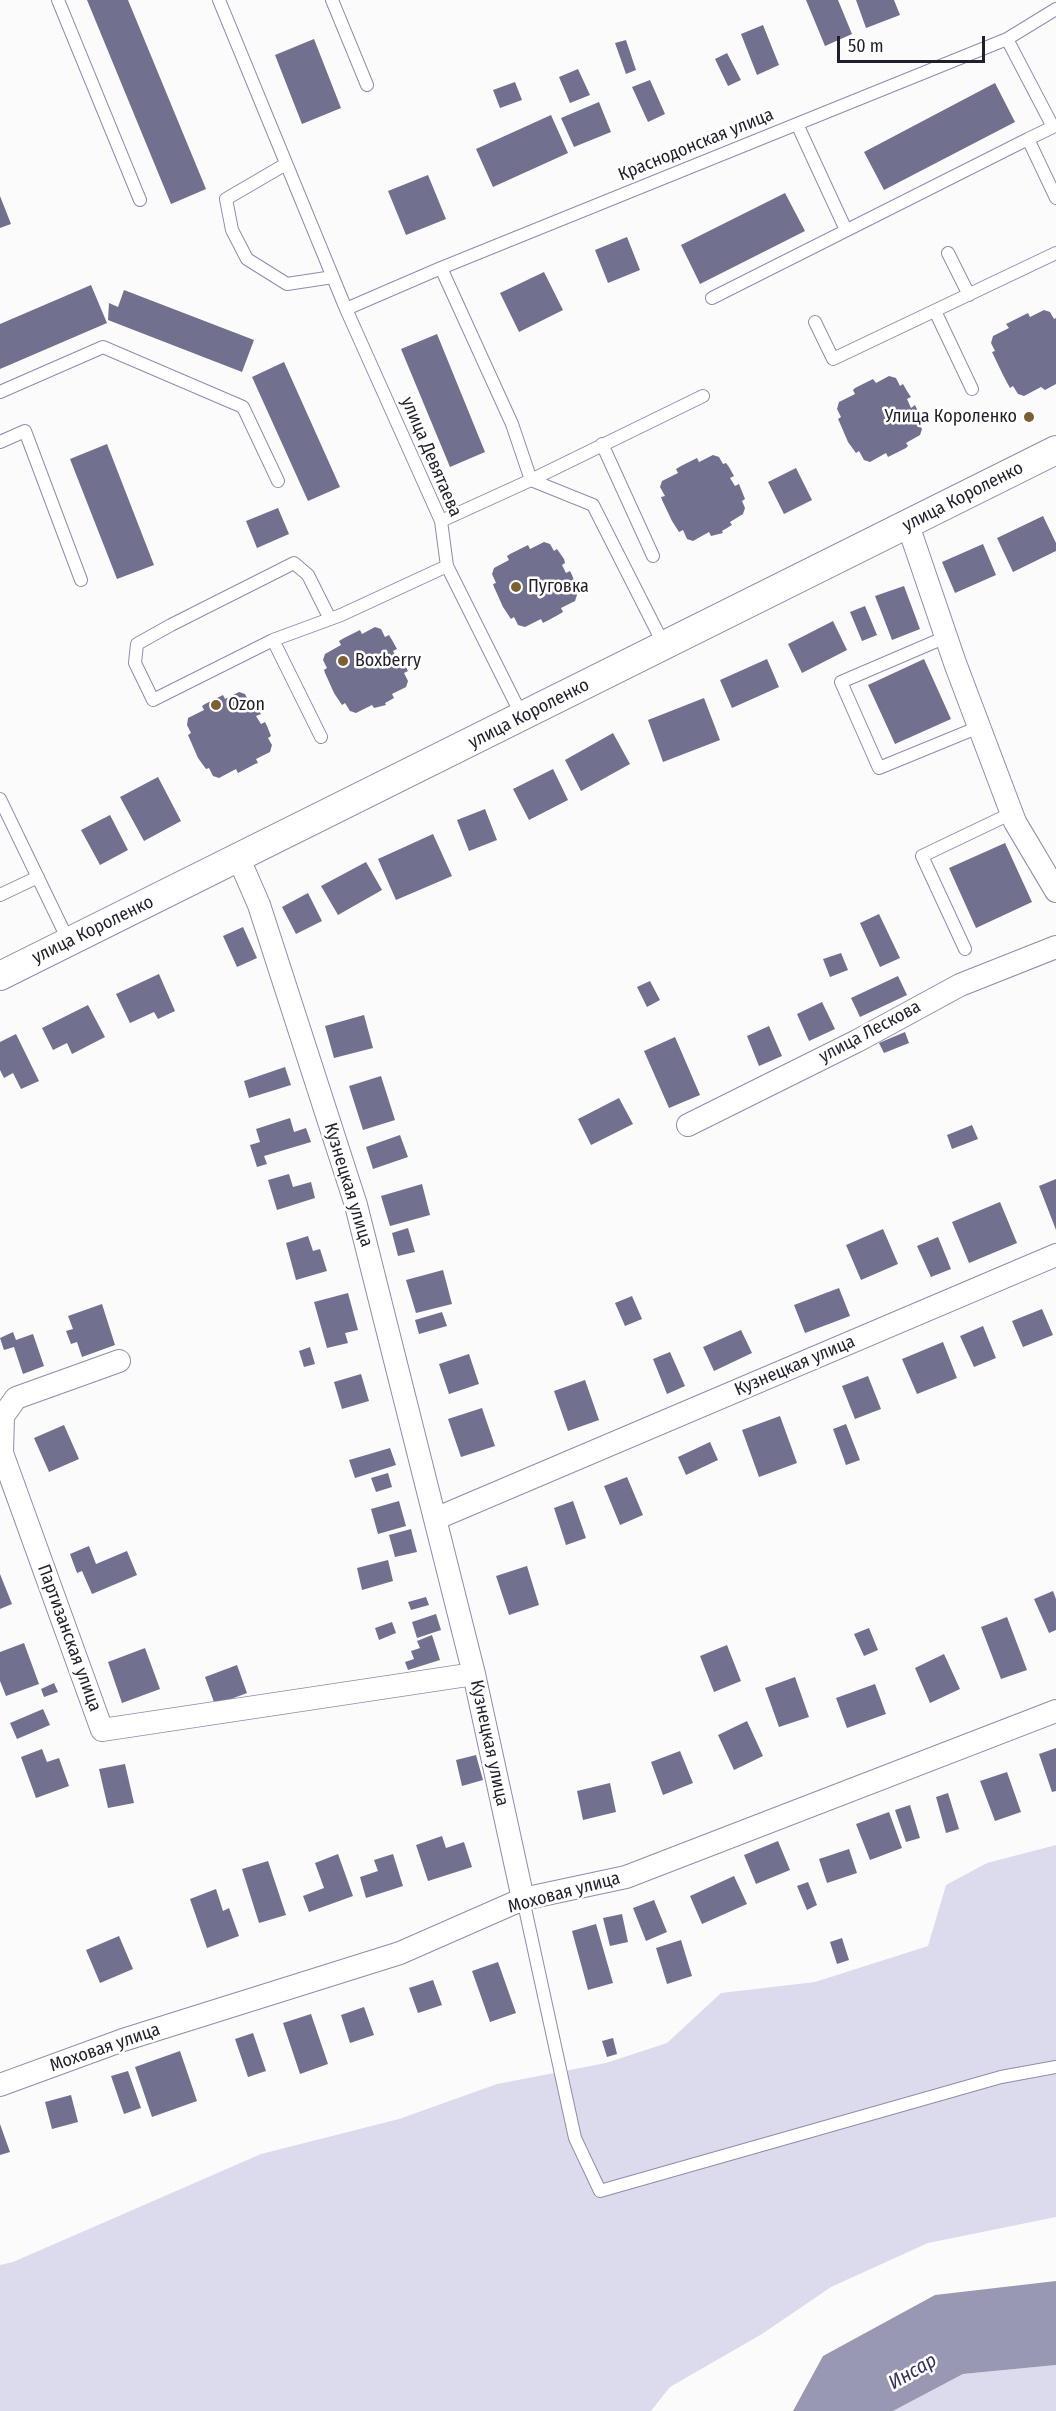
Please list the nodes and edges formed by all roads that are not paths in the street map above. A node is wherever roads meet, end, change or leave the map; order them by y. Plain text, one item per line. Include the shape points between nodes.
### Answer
1 (58, 0) edge
2 (219, 0) edge
3 (332, 0) edge
4 (1056, 9) edge
5 (1007, 39) junction
6 (367, 85) dead end
7 (797, 124) junction
8 (1028, 139) junction
9 (286, 164) junction
10 (1056, 198) edge
11 (140, 200) dead end
12 (846, 230) junction
13 (948, 253) dead end
14 (1056, 253) edge
15 (441, 268) junction
16 (333, 277) junction
17 (969, 295) junction
18 (712, 298) dead end
19 (346, 309) junction
20 (934, 311) junction
21 (815, 322) dead end
22 (972, 389) dead end
23 (0, 392) edge
24 (703, 396) dead end
25 (0, 442) edge
26 (602, 444) junction
27 (1056, 450) edge
28 (531, 480) junction
29 (278, 482) dead end
30 (441, 521) junction
31 (908, 525) junction
32 (653, 556) dead end
33 (447, 566) junction
34 (81, 580) dead end
35 (330, 619) junction
36 (946, 637) junction
37 (273, 640) junction
38 (664, 646) junction
39 (522, 717) junction
40 (979, 727) junction
41 (321, 737) dead end
42 (0, 799) edge
43 (1012, 813) junction
44 (239, 859) junction
45 (38, 877) junction
46 (1056, 891) edge
47 (0, 895) edge
48 (69, 942) junction
49 (1056, 947) edge
50 (965, 949) dead end
51 (0, 976) edge
52 (688, 1125) dead end
53 (1056, 1255) edge
54 (119, 1361) dead end
55 (435, 1518) junction
56 (474, 1674) junction
57 (1056, 1711) edge
58 (523, 1899) junction
59 (1056, 2067) edge
60 (0, 2085) edge

1 - 11 lane
2 - 9 lane, улица Девятаева
3 - 6 lane
4 - 5 lane, Краснодонская улица
5 - 7 lane, Краснодонская улица
5 - 8 lane via 1053,127
7 - 12 lane
7 - 15 lane, Краснодонская улица
8 - 10 lane
8 - 12 lane
9 - 16 lane, улица Девятаева
9 - 16 lane via 226,199 232,230 247,259 287,285
12 - 18 lane
13 - 17 lane
14 - 17 lane
15 - 19 lane, Краснодонская улица
15 - 28 lane via 512,423
16 - 19 lane, улица Девятаева
17 - 20 lane
19 - 30 lane, улица Девятаева
20 - 21 lane via 833,359
20 - 22 lane
23 - 29 lane via 103,347 243,407
24 - 26 lane
25 - 34 lane via 25,431
26 - 28 lane
26 - 32 lane
27 - 31 street, улица Короленко
28 - 30 lane
28 - 38 lane via 592,505
30 - 33 lane, улица Девятаева
31 - 36 street
31 - 38 street, улица Короленко
33 - 35 lane
33 - 39 lane, улица Девятаева
35 - 37 lane
35 - 37 lane via 308,575 294,563 137,644 135,663 153,700
36 - 40 street
36 - 40 lane via 842,682 879,768
37 - 41 lane
38 - 39 street, улица Короленко
39 - 44 street, улица Короленко
40 - 43 street
42 - 45 lane
43 - 46 street
43 - 50 lane via 922,856
44 - 48 street, улица Короленко
44 - 55 street, Кузнецкая улица via 259,905 356,1205
45 - 47 lane
45 - 48 lane
48 - 51 street, улица Короленко
49 - 52 street, улица Лескова via 960,985
53 - 55 street, Кузнецкая улица
54 - 56 street, Партизанская улица via 16,1398 3,1416 2,1454 102,1730
55 - 56 street, Кузнецкая улица
56 - 58 street, Кузнецкая улица
57 - 58 street, Моховая улица via 626,1877
58 - 59 lane via 575,2138 600,2191 1001,2077
58 - 60 street, Моховая улица via 400,1953 123,2040

